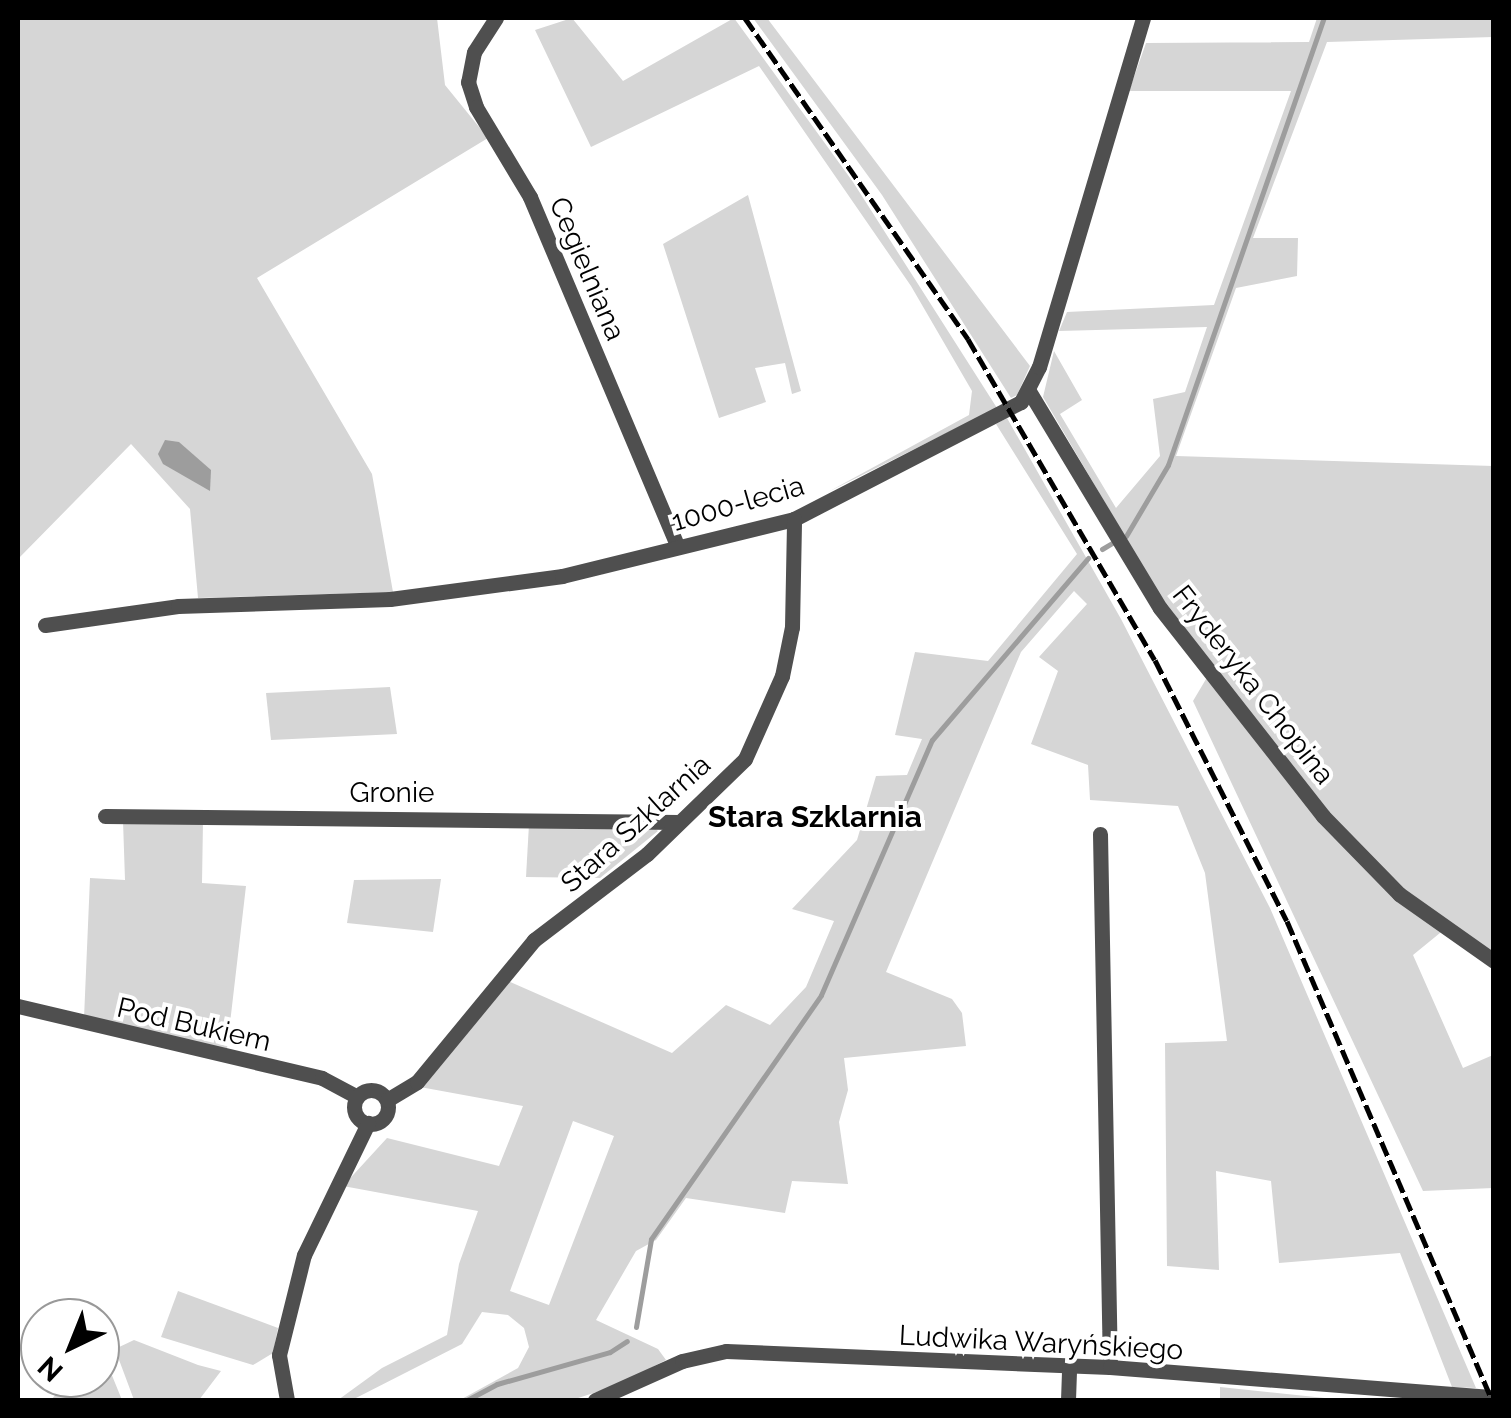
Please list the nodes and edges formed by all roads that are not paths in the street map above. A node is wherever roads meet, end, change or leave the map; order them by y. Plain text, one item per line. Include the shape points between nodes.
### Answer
1 (496, 18) edge
2 (1143, 18) edge
3 (1029, 391) junction
4 (794, 519) junction
5 (678, 547) junction
6 (45, 625) dead end
7 (106, 816) dead end
8 (679, 822) junction
9 (1100, 834) dead end
10 (1494, 961) edge
11 (18, 1006) edge
12 (357, 1096) junction
13 (386, 1100) junction
14 (368, 1124) junction
15 (1069, 1366) junction
16 (1110, 1367) junction
17 (1494, 1397) edge
18 (287, 1400) edge
19 (595, 1400) edge
20 (1068, 1400) edge

1 - 5 street, Cegielniana via 474,52 468,82 476,108 530,196
2 - 3 street
3 - 4 street, 1000-lecia via 1021,402
3 - 10 street, Fryderyka Chopina via 1160,608 1323,816 1399,894
4 - 5 street, 1000-lecia
4 - 8 street, Stara Szklarnia via 792,627 764,724 745,759
5 - 6 street, 1000-lecia via 562,576 461,591 178,606
7 - 8 street, Gronie
8 - 13 street, Stara Szklarnia via 508,966 417,1082
9 - 16 street
11 - 12 street, Pod Bukiem via 322,1078
12 - 13 street via 370,1090
12 - 14 street via 355,1113
13 - 14 street via 382,1119
14 - 18 street via 304,1255 279,1355
15 - 16 street, Ludwika Waryńskiego
15 - 19 street, Ludwika Waryńskiego via 726,1350 682,1360
15 - 20 street
16 - 17 street, Ludwika Waryńskiego

